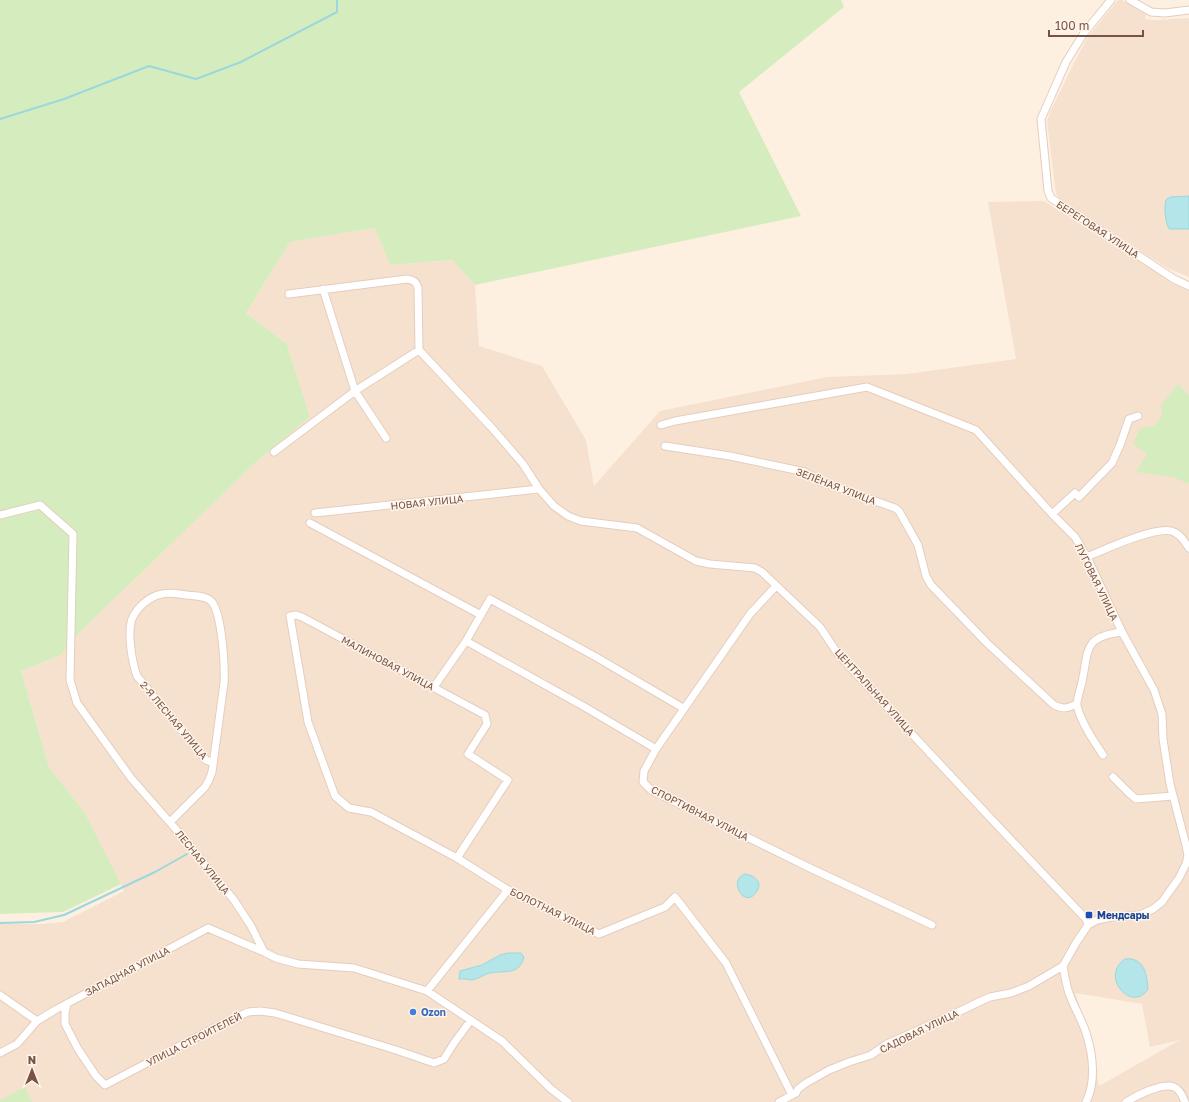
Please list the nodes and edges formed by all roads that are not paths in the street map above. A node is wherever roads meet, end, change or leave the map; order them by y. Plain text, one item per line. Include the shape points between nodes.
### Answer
1 (1110, 0) edge
2 (1130, 0) edge
3 (1189, 10) edge
4 (1189, 286) edge
5 (323, 289) junction
6 (290, 294) dead end
7 (419, 350) junction
8 (355, 391) junction
9 (1138, 416) dead end
10 (661, 425) dead end
11 (386, 438) dead end
12 (665, 446) dead end
13 (274, 452) dead end
14 (539, 489) junction
15 (315, 513) dead end
16 (1052, 514) junction
17 (0, 515) edge
18 (310, 523) dead end
19 (1189, 548) edge
20 (1086, 557) junction
21 (776, 586) junction
22 (481, 615) junction
23 (1122, 632) junction
24 (466, 641) junction
25 (434, 687) junction
26 (1076, 704) junction
27 (683, 708) junction
28 (656, 749) junction
29 (1104, 755) dead end
30 (213, 763) junction
31 (1113, 777) dead end
32 (335, 796) joint
33 (1173, 796) junction
34 (170, 822) junction
35 (1188, 844) edge
36 (457, 858) junction
37 (1188, 860) edge
38 (508, 890) junction
39 (1087, 922) junction
40 (932, 925) dead end
41 (264, 952) junction
42 (1063, 966) junction
43 (427, 991) junction
44 (0, 995) edge
45 (67, 1004) junction
46 (471, 1020) junction
47 (37, 1021) junction
48 (0, 1053) edge
49 (792, 1095) junction
50 (568, 1102) edge
51 (779, 1102) edge
52 (1086, 1102) edge
53 (1126, 1102) edge
54 (1185, 1102) edge

1 - 4 street, БЕРЕГОВАЯ УЛИЦА via 1084,33 1066,62 1041,119 1048,190 1051,198 1174,279
2 - 3 street via 1151,12
5 - 6 street
5 - 7 street via 412,280 416,282
5 - 8 street
7 - 8 street
7 - 14 street via 492,428 523,464
8 - 11 street
8 - 13 street
9 - 16 street via 1129,419 1112,463 1079,497 1075,493
10 - 16 street, ЛУГОВАЯ УЛИЦА via 867,386 976,430
12 - 26 street, ЗЕЛЁНАЯ УЛИЦА via 730,456 805,472 819,481 895,508 918,545 928,580 950,605 988,644 1054,704 1062,709
14 - 15 street, НОВАЯ УЛИЦА
14 - 21 street, ЦЕНТРАЛЬНАЯ УЛИЦА via 554,506 581,522 637,528 696,561 755,568
16 - 20 street, ЛУГОВАЯ УЛИЦА via 1075,537
17 - 34 street, ЛЕСНАЯ УЛИЦА via 40,505 73,534 70,680 77,703 131,778
18 - 22 street
19 - 20 street via 1183,538 1174,531 1162,530
20 - 23 street, ЛУГОВАЯ УЛИЦА
21 - 27 street, СПОРТИВНАЯ УЛИЦА via 750,614
21 - 39 street, ЦЕНТРАЛЬНАЯ УЛИЦА via 820,627 838,654
22 - 24 street
22 - 27 street via 490,599
23 - 26 street via 1100,636 1092,642 1088,649
23 - 33 street, ЛУГОВАЯ УЛИЦА via 1154,690 1162,714 1164,752
24 - 25 street
24 - 28 street
25 - 32 street, МАЛИНОВАЯ УЛИЦА via 302,617 290,616 308,722
25 - 36 street, МАЛИНОВАЯ УЛИЦА via 485,715 487,724 468,754 508,780
26 - 29 street via 1090,736
27 - 28 street, СПОРТИВНАЯ УЛИЦА
28 - 40 street, СПОРТИВНАЯ УЛИЦА via 643,777 645,785 651,790
30 - 30 street, 2-Я ЛЕСНАЯ УЛИЦА via 224,676 216,609 202,596 163,593 151,597 132,619 133,665 137,676 206,760
30 - 34 street, 2-Я ЛЕСНАЯ УЛИЦА via 205,787
31 - 33 street via 1136,799
32 - 36 street, БОЛОТНАЯ УЛИЦА via 349,808 372,812
33 - 35 street, ЛУГОВАЯ УЛИЦА
34 - 41 street, ЛЕСНАЯ УЛИЦА via 234,900
35 - 37 street, ЛУГОВАЯ УЛИЦА
36 - 38 street, БОЛОТНАЯ УЛИЦА
37 - 39 street via 1162,902 1153,909 1140,915
38 - 43 street
38 - 49 street, БОЛОТНАЯ УЛИЦА via 600,934 666,907 675,897 726,963
39 - 42 street
41 - 43 street via 298,964 354,968
41 - 45 street, ЗАПАДНАЯ УЛИЦА via 208,928
42 - 49 street, САДОВАЯ УЛИЦА via 1029,986 990,997 887,1044 871,1055 829,1070 806,1083
42 - 52 street via 1069,994 1087,1035 1091,1058 1092,1077
43 - 46 street
44 - 47 street
45 - 46 street, УЛИЦА СТРОИТЕЛЕЙ via 66,1024 78,1049 96,1076 105,1084 248,1012 275,1013 434,1063 444,1059
45 - 47 street, ЗАПАДНАЯ УЛИЦА
46 - 50 street via 502,1041
47 - 48 street, ЗАПАДНАЯ УЛИЦА via 17,1044
49 - 51 street, САДОВАЯ УЛИЦА
53 - 54 street via 1168,1086 1179,1090

